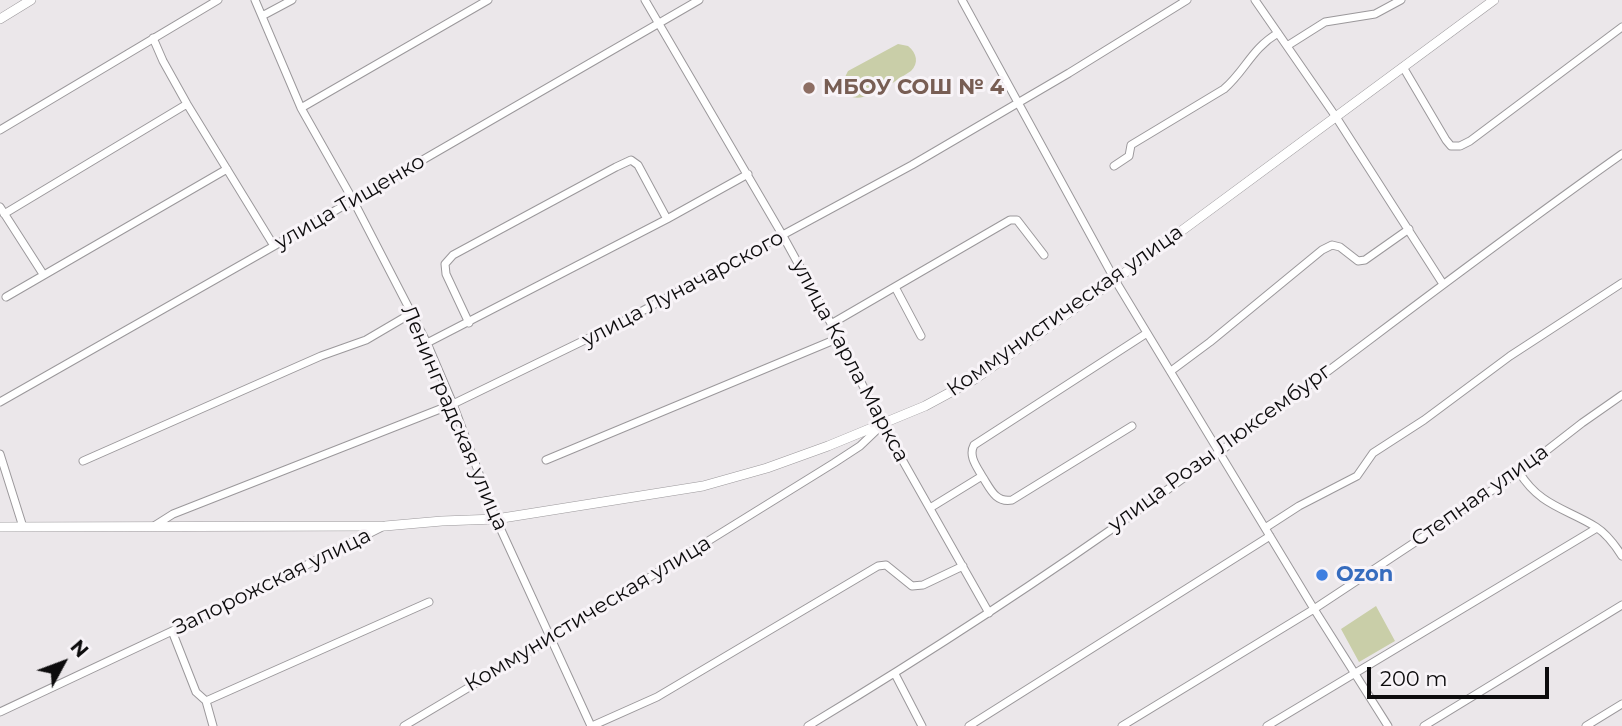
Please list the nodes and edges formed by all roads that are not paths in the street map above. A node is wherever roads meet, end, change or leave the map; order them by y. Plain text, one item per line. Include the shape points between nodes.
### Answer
1 (31, 0) edge
2 (218, 0) edge
3 (255, 0) edge
4 (292, 0) edge
5 (488, 0) edge
6 (645, 0) edge
7 (699, 0) edge
8 (962, 0) edge
9 (1186, 0) edge
10 (1255, 0) edge
11 (1401, 0) edge
12 (1494, 0) edge
13 (262, 16) junction
14 (0, 19) edge
15 (658, 22) junction
16 (1622, 27) edge
17 (1278, 33) junction
18 (153, 38) junction
19 (1287, 46) junction
20 (1403, 67) junction
21 (1017, 103) junction
22 (187, 104) junction
23 (300, 108) junction
24 (1336, 117) junction
25 (0, 130) edge
26 (1622, 155) edge
27 (1114, 166) dead end
28 (227, 169) junction
29 (748, 174) junction
30 (353, 200) junction
31 (2, 210) edge
32 (667, 219) junction
33 (1409, 229) junction
34 (783, 236) junction
35 (274, 246) junction
36 (1044, 255) dead end
37 (43, 274) junction
38 (1115, 280) junction
39 (1622, 283) edge
40 (1443, 284) junction
41 (895, 288) junction
42 (6, 297) dead end
43 (412, 313) junction
44 (469, 323) junction
45 (831, 324) junction
46 (1147, 333) junction
47 (922, 336) dead end
48 (839, 338) junction
49 (427, 343) junction
50 (1171, 371) junction
51 (1622, 395) edge
52 (0, 402) edge
53 (453, 404) junction
54 (883, 424) junction
55 (1132, 426) dead end
56 (1219, 451) junction
57 (0, 454) edge
58 (546, 460) dead end
59 (83, 461) dead end
60 (1519, 472) junction
61 (982, 476) junction
62 (930, 508) junction
63 (496, 519) junction
64 (154, 526) junction
65 (385, 526) junction
66 (0, 527) edge
67 (23, 527) junction
68 (1265, 528) junction
69 (1597, 528) junction
70 (1270, 536) junction
71 (1622, 556) edge
72 (963, 566) junction
73 (429, 602) dead end
74 (1622, 605) edge
75 (1314, 609) junction
76 (989, 613) junction
77 (173, 631) junction
78 (550, 639) junction
79 (1355, 672) junction
80 (895, 674) junction
81 (206, 701) junction
82 (1622, 704) edge
83 (0, 712) edge
84 (213, 726) edge
85 (404, 726) edge
86 (592, 726) edge
87 (808, 726) edge
88 (922, 726) edge
89 (970, 726) edge
90 (1122, 726) edge
91 (1267, 726) edge
92 (1388, 726) edge
93 (1424, 726) edge
94 (1586, 726) edge

1 - 14 main road
2 - 18 street
3 - 13 street, Ленинградская улица
4 - 13 street
5 - 23 street
6 - 15 street, улица Карла Маркса
7 - 15 street, улица Тищенко
8 - 21 street
9 - 21 street, улица Луначарского
10 - 17 street
11 - 19 street via 1375,14 1325,22
12 - 20 main road, Коммунистическая улица
13 - 23 street, Ленинградская улица
15 - 29 street, улица Карла Маркса
15 - 30 street, улица Тищенко
16 - 20 street via 1460,146 1451,146 1446,140
17 - 19 street
17 - 27 street via 1263,42 1224,89 1131,145 1129,156
18 - 22 street
18 - 25 street
19 - 24 street
20 - 24 main road, Коммунистическая улица
21 - 34 street, улица Луначарского
21 - 38 street
22 - 28 street
22 - 31 street
23 - 30 street, Ленинградская улица
24 - 33 street
24 - 38 main road, Коммунистическая улица
26 - 40 street, улица Розы Люксембург
28 - 35 street
28 - 37 street
29 - 32 street
29 - 34 street, улица Карла Маркса
30 - 35 street, улица Тищенко
30 - 43 street, Ленинградская улица
31 - 37 street
32 - 44 street
32 - 44 street via 638,165 631,160 604,173 453,255 445,264 446,274
33 - 40 street
33 - 50 street via 1365,260 1332,245 1322,250
34 - 45 street, улица Карла Маркса
34 - 53 street, улица Луначарского via 620,323
35 - 52 street, улица Тищенко
36 - 41 street via 1017,220 1010,220
37 - 42 street
38 - 46 street
38 - 54 main road, Коммунистическая улица via 975,379
39 - 68 street via 1373,453 1357,476
40 - 56 street, улица Розы Люксембург
41 - 45 street
41 - 47 street
43 - 49 street, Ленинградская улица
43 - 59 street via 366,340
44 - 49 street
45 - 48 street, улица Карла Маркса
46 - 50 street
46 - 61 street via 974,445 972,457
48 - 54 street, улица Карла Маркса
48 - 58 street
49 - 53 street, Ленинградская улица
50 - 56 street
51 - 60 street, Степная улица
53 - 63 street, Ленинградская улица
53 - 64 street, улица Луначарского via 173,514
54 - 62 street, улица Карла Маркса
54 - 63 main road, Запорожская улица via 767,468 704,486
54 - 78 street, Коммунистическая улица via 834,463
55 - 61 street via 1012,500 1003,502 996,497
56 - 68 street
56 - 76 street, улица Розы Люксембург
57 - 67 street
60 - 69 street via 1529,489 1547,502
60 - 75 street, Степная улица
61 - 62 street
62 - 72 street, улица Карла Маркса
63 - 65 main road, Запорожская улица
63 - 78 street, Ленинградская улица
64 - 65 main road, улица Луначарского
64 - 67 main road, улица Луначарского
65 - 77 street, Запорожская улица
66 - 67 main road, улица Луначарского
68 - 70 street
69 - 71 street
69 - 79 street
70 - 75 street
70 - 89 street
72 - 76 street, улица Карла Маркса
72 - 86 street via 912,586 886,565 878,566 657,697
73 - 81 street
74 - 93 street
75 - 79 street
75 - 90 street, Степная улица
76 - 80 street, улица Розы Люксембург
77 - 81 street via 196,692
77 - 83 street, Запорожская улица
78 - 85 street, Коммунистическая улица
78 - 86 street, Ленинградская улица
79 - 91 street
79 - 92 street
80 - 87 street, улица Розы Люксембург
80 - 88 street
81 - 84 street
82 - 94 street

